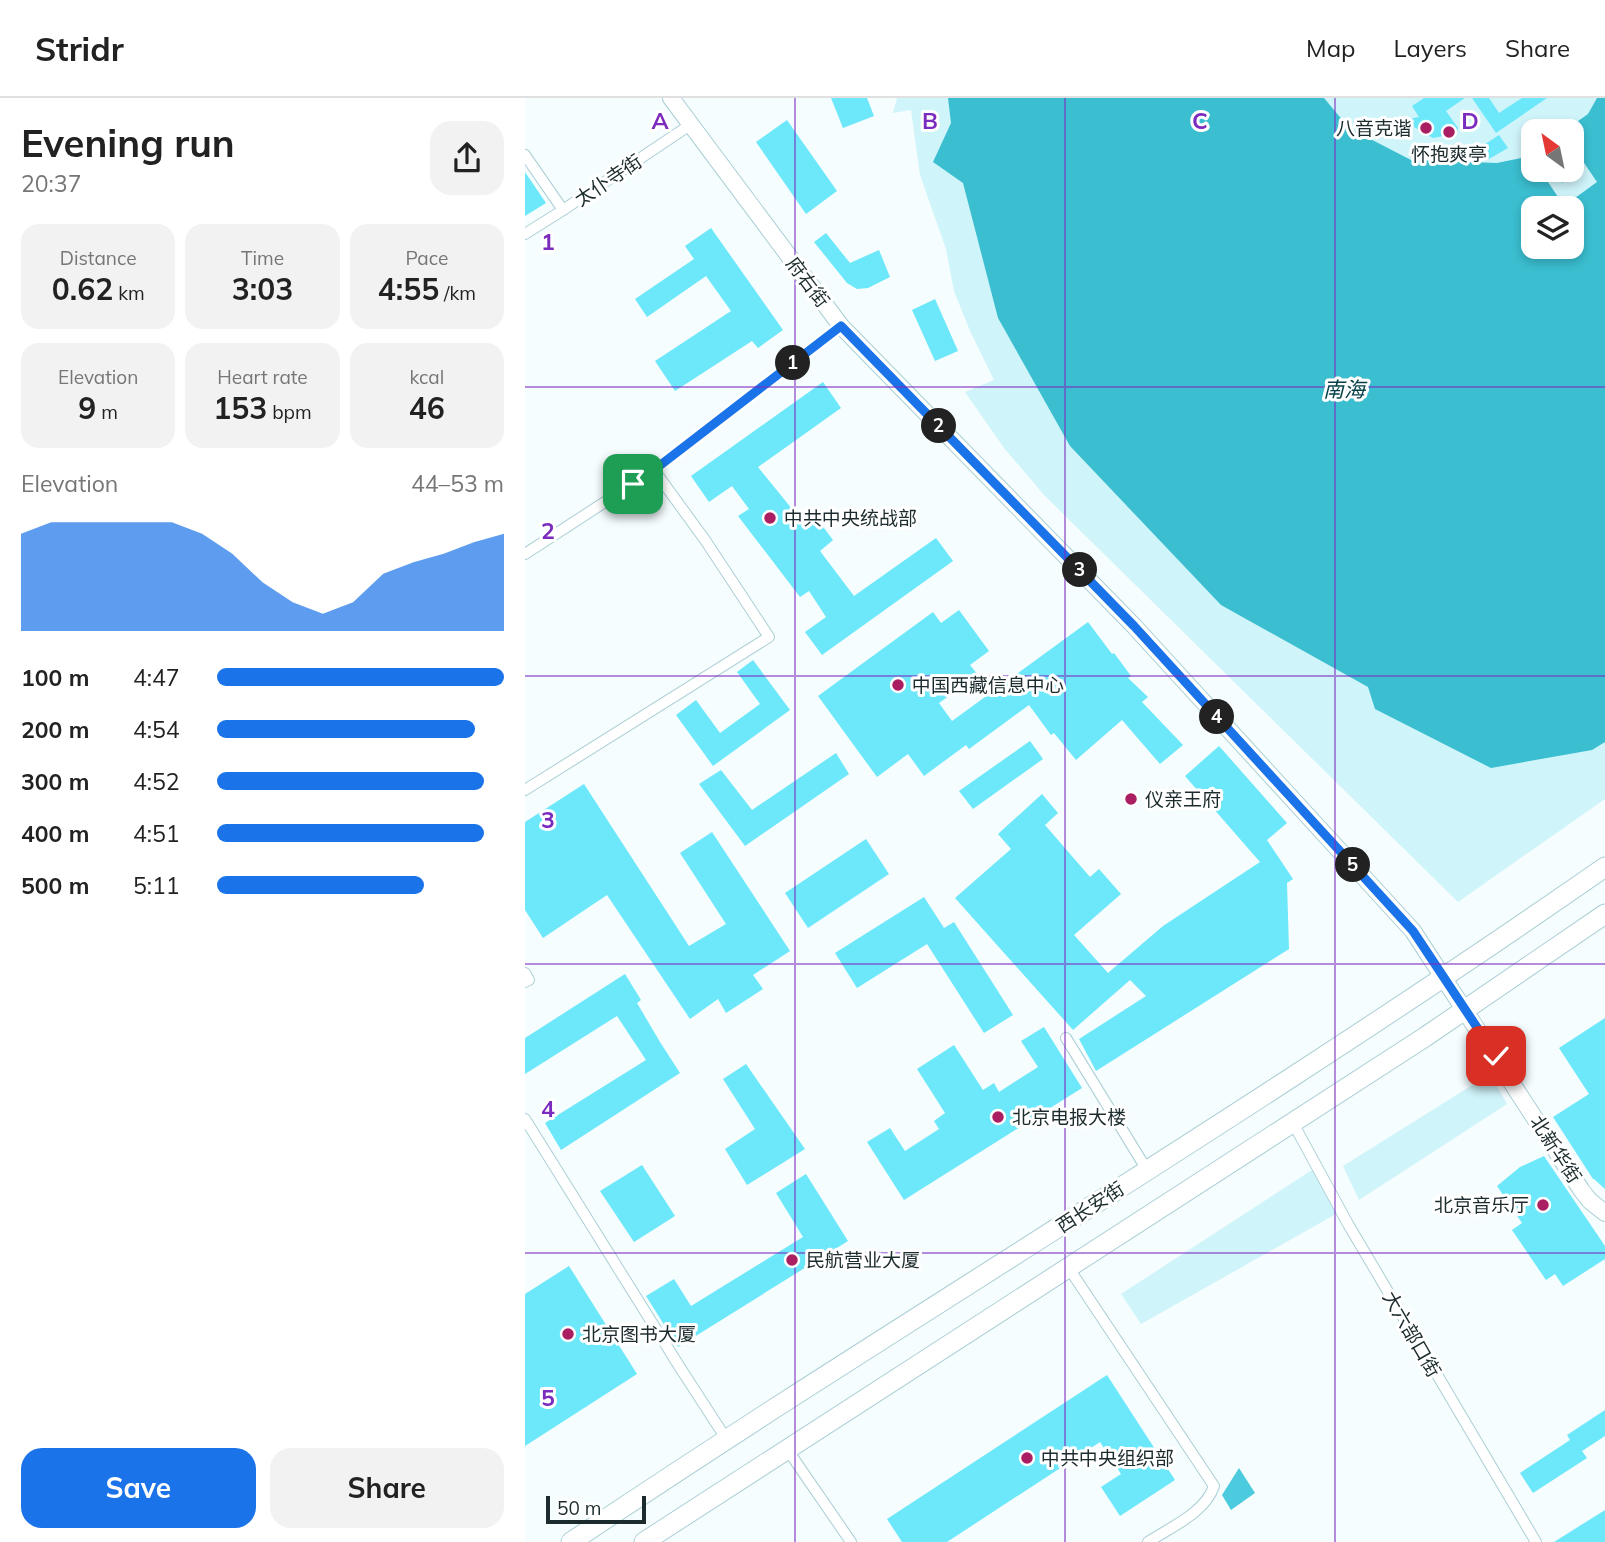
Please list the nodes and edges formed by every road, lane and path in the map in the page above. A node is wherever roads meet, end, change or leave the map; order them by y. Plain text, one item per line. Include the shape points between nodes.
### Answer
1 (671, 98) edge
2 (690, 125) junction
3 (525, 155) edge
4 (563, 210) junction
5 (525, 234) edge
6 (841, 326) junction
7 (654, 470) junction
8 (525, 554) edge
9 (525, 790) edge
10 (1605, 867) edge
11 (1605, 914) edge
12 (525, 973) edge
13 (1444, 978) junction
14 (525, 982) edge
15 (1466, 1010) junction
16 (1066, 1038) dead end
17 (525, 1119) edge
18 (1293, 1122) junction
19 (1147, 1170) junction
20 (1605, 1213) edge
21 (1068, 1267) junction
22 (727, 1440) junction
23 (787, 1449) junction
24 (571, 1542) edge
25 (644, 1542) edge
26 (851, 1542) edge
27 (1148, 1542) edge
28 (1536, 1542) edge

1 - 2 main road, 府右街
2 - 4 street, 太仆寺街
2 - 6 main road, 府右街
3 - 4 street
4 - 5 street, 太仆寺街
6 - 7 street
6 - 13 main road, 府右街 via 1134,626 1413,931
7 - 8 street
7 - 9 street via 769,637
10 - 13 highway, 西长安街
11 - 15 highway, 西长安街
12 - 14 street via 529,980
13 - 15 main road, 府右街
13 - 19 highway, 西长安街
15 - 18 highway, 西长安街
15 - 20 main road, 北新华街 via 1583,1191
16 - 19 street
17 - 22 street
18 - 21 highway, 西长安街
18 - 28 street, 大六部口街 via 1347,1224
19 - 22 highway, 西长安街
21 - 23 highway, 西长安街
21 - 27 street via 1214,1486 1201,1507
22 - 24 highway, 西长安街
23 - 25 highway, 西长安街
23 - 26 street

